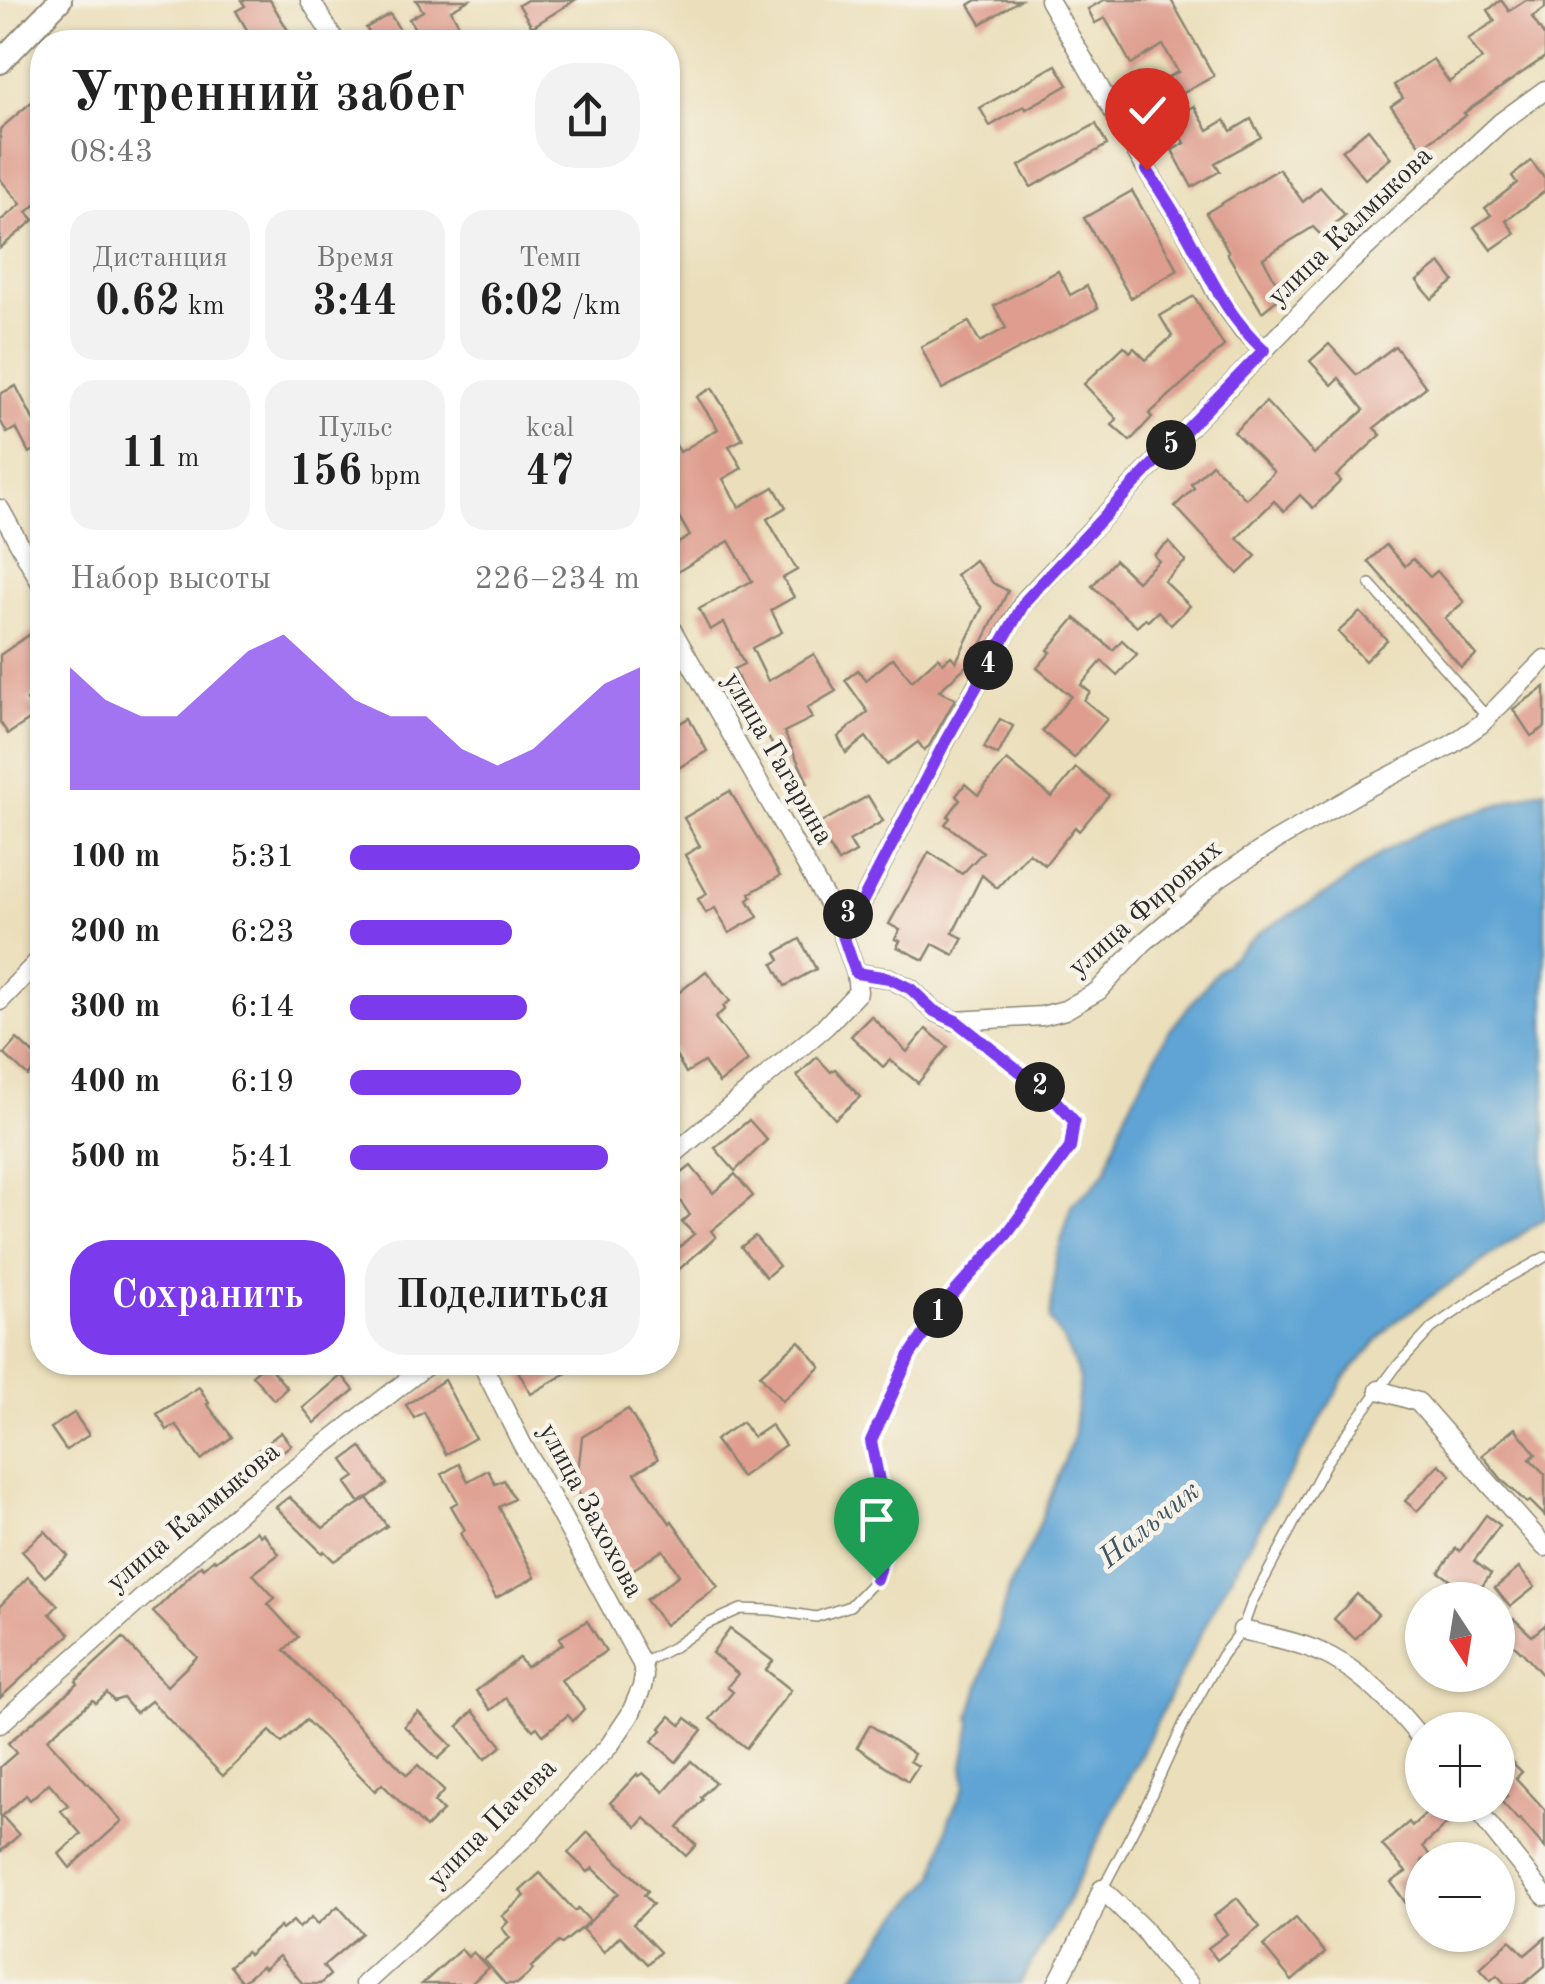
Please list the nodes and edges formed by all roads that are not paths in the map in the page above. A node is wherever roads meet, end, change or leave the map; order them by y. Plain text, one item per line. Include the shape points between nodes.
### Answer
1 (60, 0) edge
2 (310, 0) edge
3 (1049, 0) edge
4 (31, 30) edge
5 (329, 30) edge
6 (30, 31) edge
7 (0, 62) edge
8 (1545, 90) edge
9 (1264, 350) junction
10 (0, 509) edge
11 (30, 563) edge
12 (1370, 584) dead end
13 (680, 645) edge
14 (1545, 659) edge
15 (1487, 718) junction
16 (838, 921) junction
17 (30, 969) edge
18 (856, 973) junction
19 (0, 1000) edge
20 (956, 1021) junction
21 (680, 1150) edge
22 (1545, 1257) edge
23 (414, 1375) edge
24 (488, 1375) edge
25 (1380, 1390) junction
26 (1545, 1547) edge
27 (1242, 1630) junction
28 (642, 1664) junction
29 (642, 1688) joint
30 (1405, 1717) edge
31 (0, 1724) edge
32 (1487, 1822) edge
33 (1102, 1889) junction
34 (1545, 1896) edge
35 (364, 1984) edge
36 (1058, 1984) edge
37 (1188, 1984) edge

1 - 4 street
2 - 5 street
3 - 9 street via 1217,294
6 - 7 street
8 - 9 street, улица Калмыкова via 1430,187
9 - 16 street, улица Калмыкова via 1026,600 860,906
10 - 11 street
12 - 15 lane
13 - 16 street, улица Гагарина
14 - 15 street, улица Фировых
15 - 20 street, улица Фировых via 1220,876 1098,990 1065,1010
16 - 18 street
17 - 19 street
18 - 20 street via 889,978
18 - 21 street via 858,992 844,1009
20 - 28 lane via 1074,1121 1070,1148 910,1355 871,1441 890,1536 876,1579 850,1606 816,1617 741,1608
22 - 25 lane via 1432,1328
23 - 31 street, улица Калмыкова via 230,1520
24 - 28 street, улица Захохова
25 - 26 street via 1418,1402
25 - 27 lane via 1327,1460
27 - 30 street via 1328,1656
27 - 33 lane via 1186,1721
28 - 29 street, улица Захохова
29 - 35 street, улица Пачева via 609,1746 531,1832
32 - 34 street
33 - 36 street
33 - 37 street

